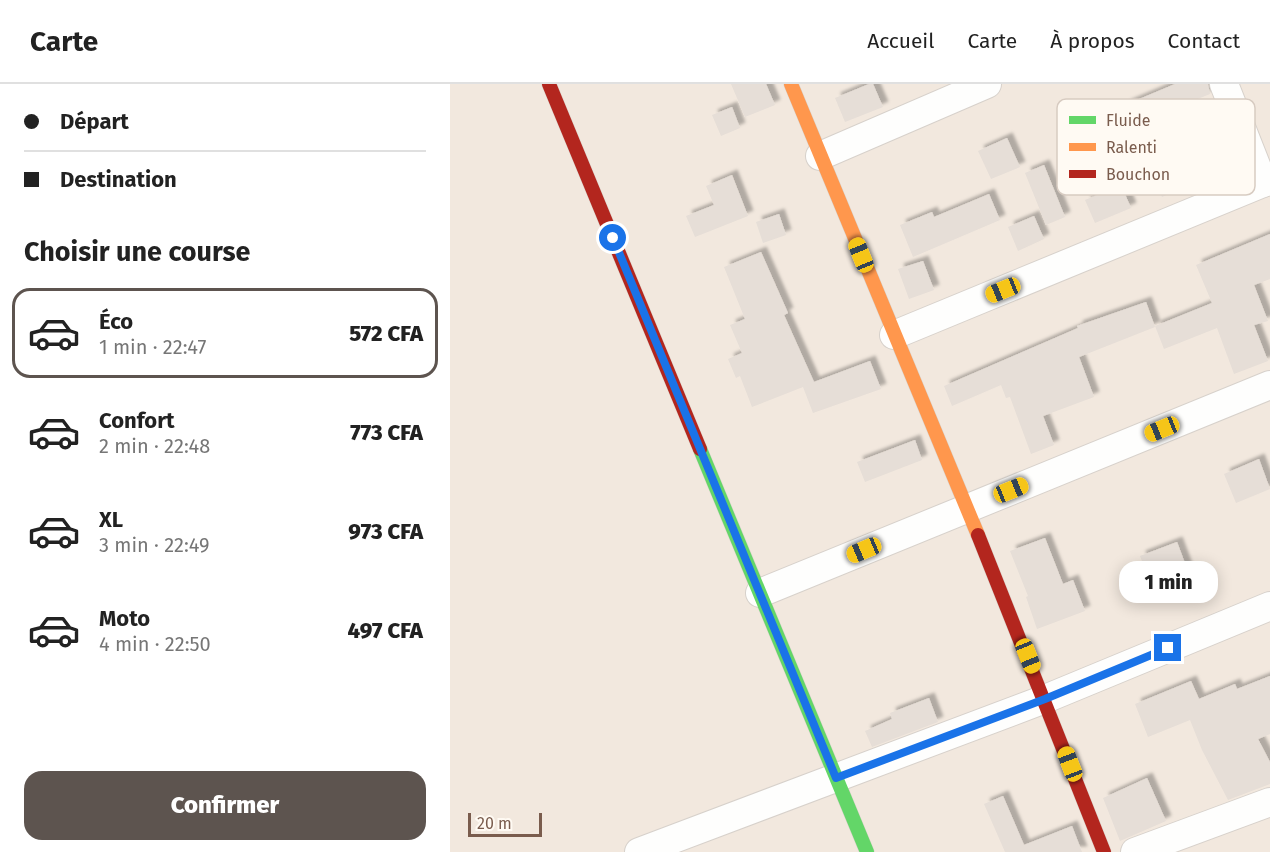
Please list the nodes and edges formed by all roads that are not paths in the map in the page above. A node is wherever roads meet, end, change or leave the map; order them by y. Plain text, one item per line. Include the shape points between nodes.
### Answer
1 (549, 84) edge
2 (791, 84) edge
3 (987, 84) edge
4 (1224, 84) edge
5 (1231, 99) edge
6 (1255, 154) edge
7 (820, 156) junction
8 (1267, 181) edge
9 (1233, 195) edge
10 (894, 335) junction
11 (1270, 385) edge
12 (968, 507) junction
13 (760, 593) junction
14 (1270, 606) edge
15 (1045, 699) junction
16 (836, 778) junction
17 (1270, 802) edge
18 (639, 852) edge
19 (867, 852) edge
20 (1104, 852) edge
21 (1135, 852) edge

1 - 13 street
2 - 7 street
3 - 7 street
4 - 5 street
6 - 8 street
7 - 10 street
9 - 10 street
10 - 12 street
11 - 12 street
12 - 13 street
12 - 15 street
13 - 16 street
14 - 15 street
15 - 16 street
15 - 20 street
16 - 18 street
16 - 19 street
17 - 21 street

